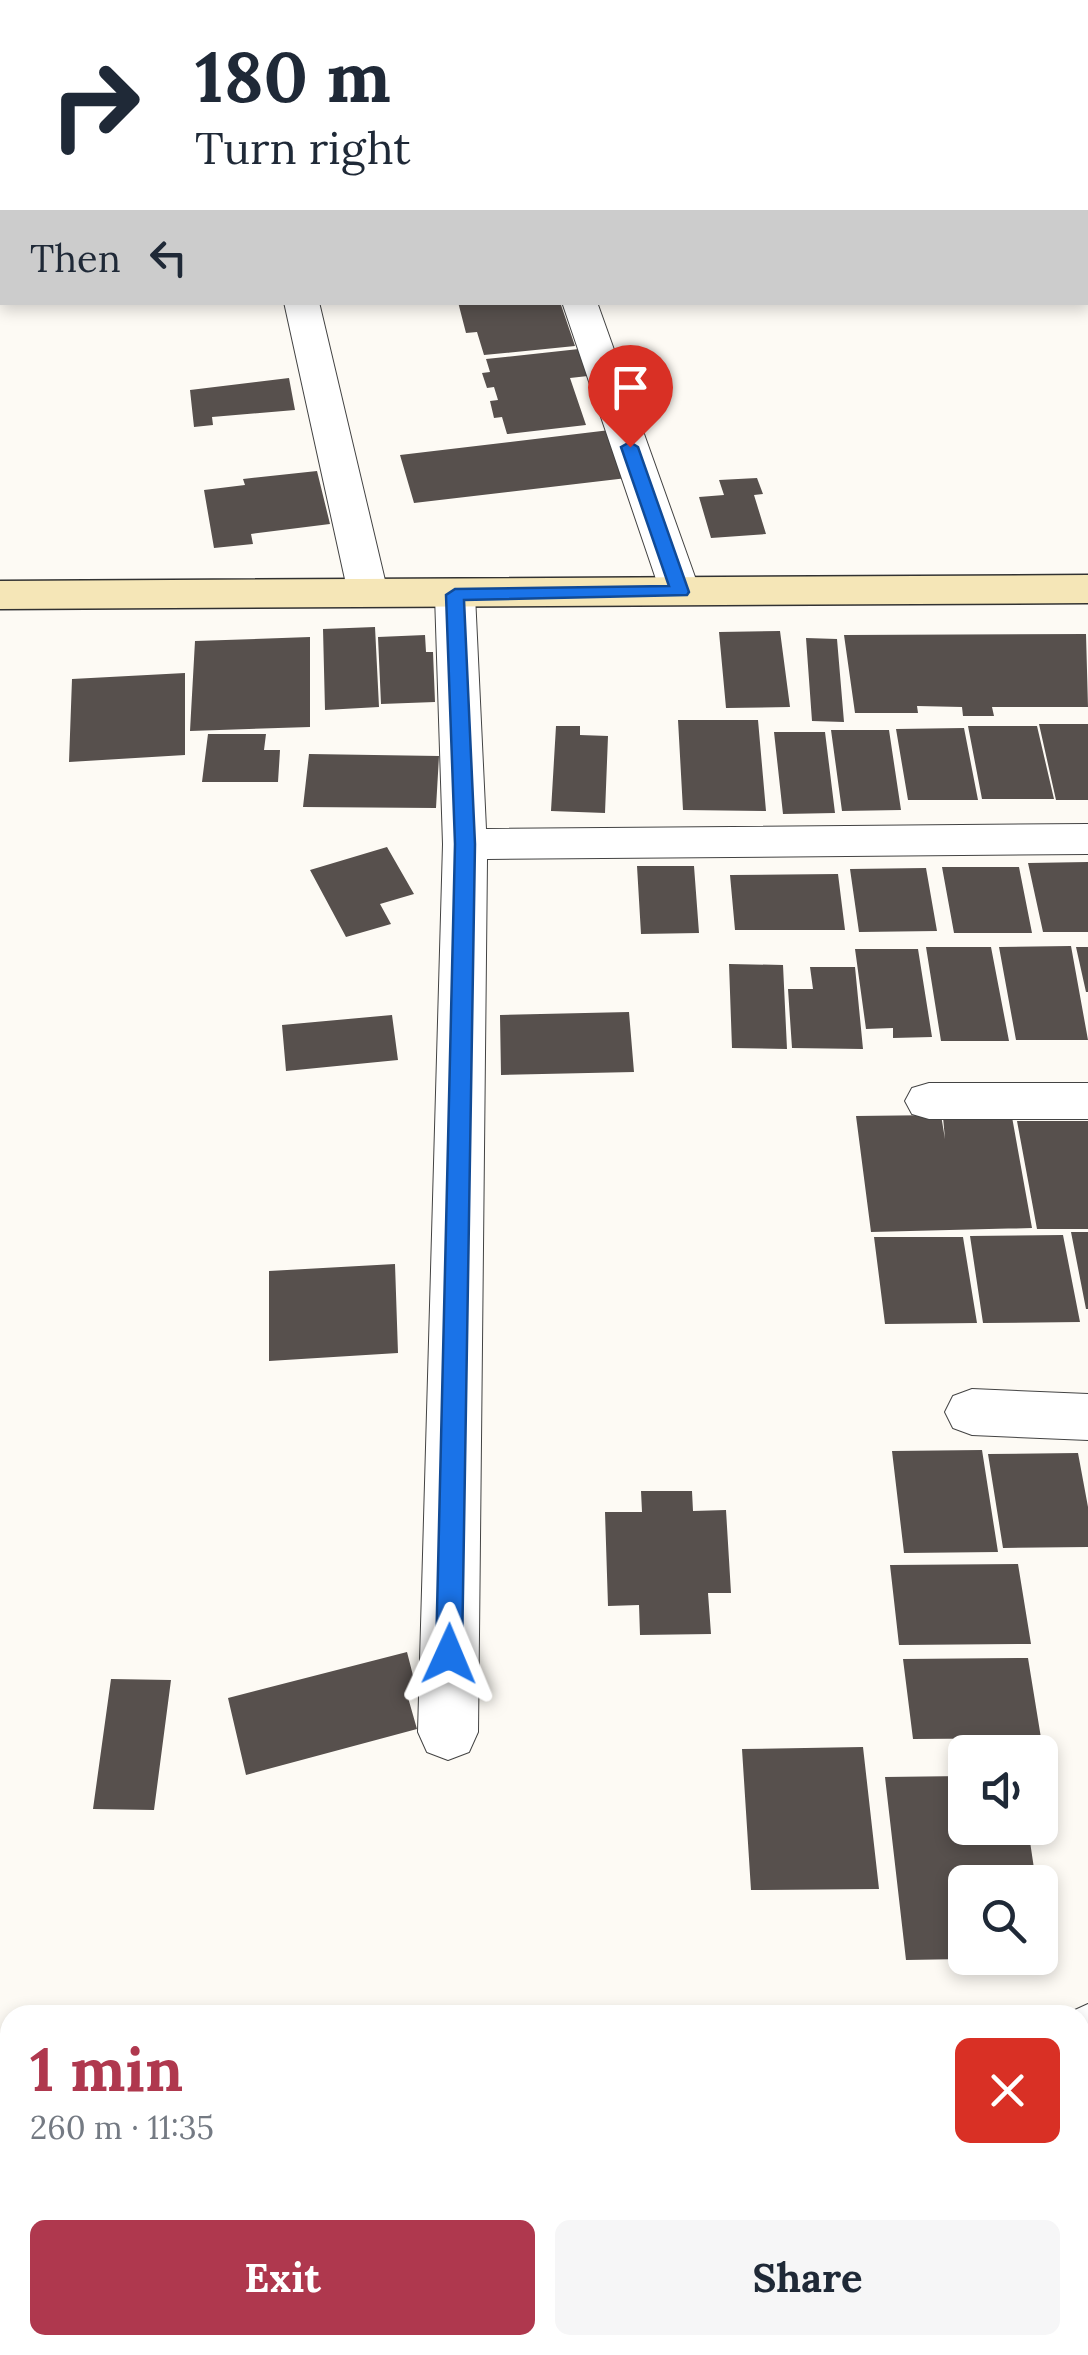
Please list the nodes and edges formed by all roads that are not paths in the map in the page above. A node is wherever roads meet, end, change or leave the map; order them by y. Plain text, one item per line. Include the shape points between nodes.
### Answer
1 (302, 305) edge
2 (580, 305) edge
3 (1088, 590) edge
4 (680, 592) junction
5 (368, 593) junction
6 (0, 595) edge
7 (455, 595) junction
8 (1088, 839) edge
9 (465, 844) junction
10 (929, 1101) dead end
11 (1088, 1101) edge
12 (972, 1412) dead end
13 (1088, 1416) edge
14 (448, 1732) dead end

1 - 5 street
2 - 4 street
3 - 4 street
4 - 7 street
5 - 6 street
5 - 7 street
7 - 9 street
8 - 9 street
9 - 14 street
10 - 11 street
12 - 13 street

